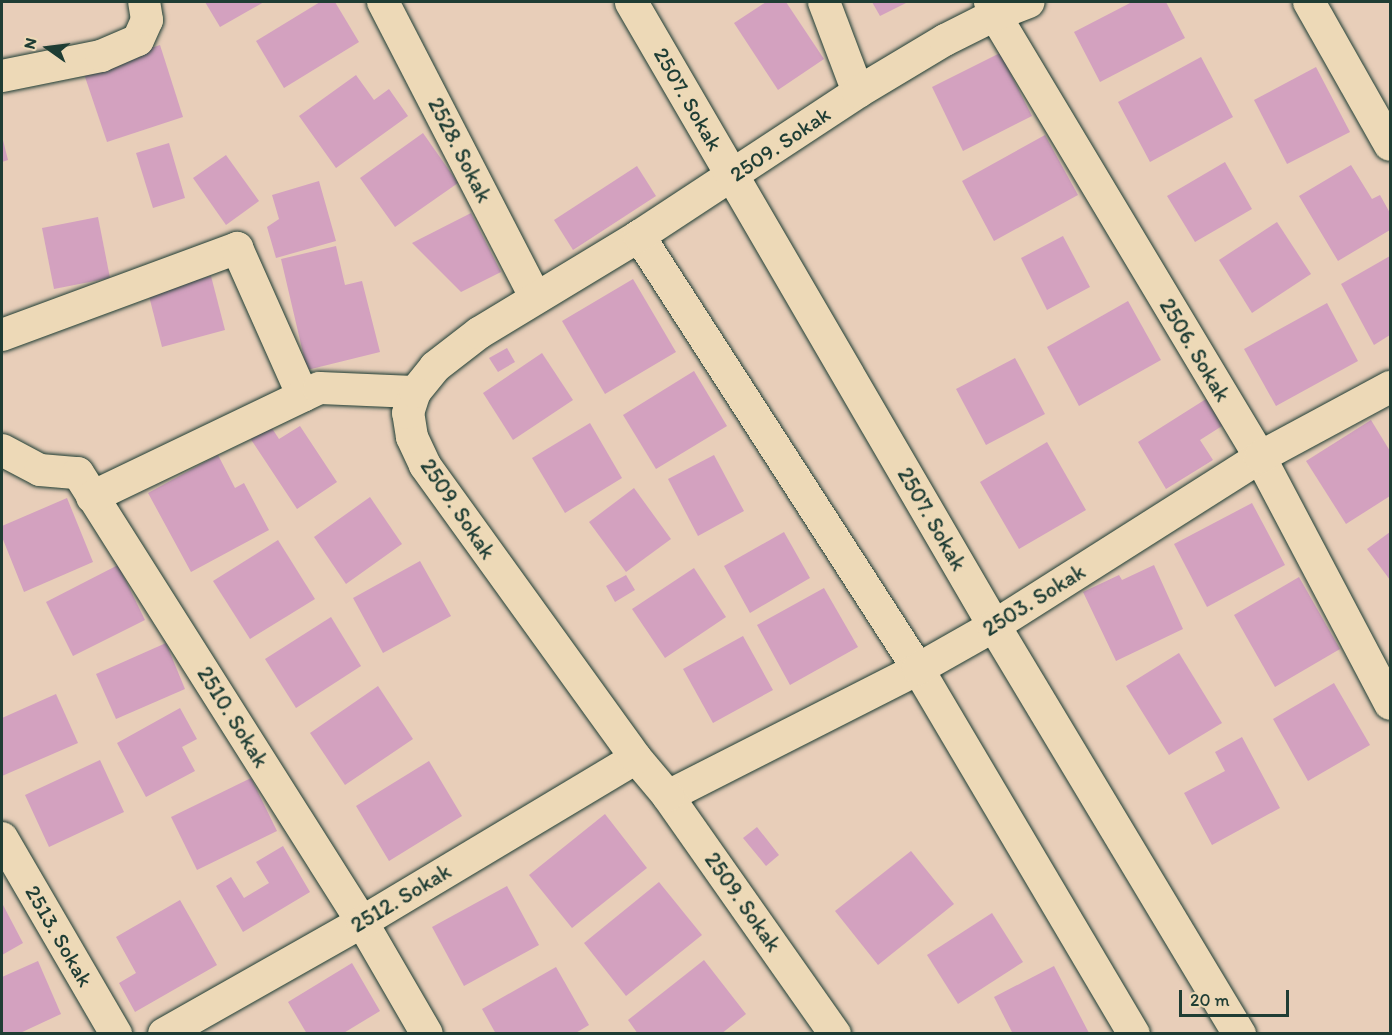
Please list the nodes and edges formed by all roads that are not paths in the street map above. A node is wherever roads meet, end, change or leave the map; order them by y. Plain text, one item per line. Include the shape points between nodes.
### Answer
1 (144, 2) edge
2 (383, 2) edge
3 (631, 2) edge
4 (824, 2) edge
5 (1029, 2) edge
6 (1309, 2) edge
7 (992, 8) edge
8 (2, 76) edge
9 (858, 92) junction
10 (1390, 145) edge
11 (732, 177) junction
12 (639, 236) junction
13 (536, 298) junction
14 (2, 335) edge
15 (1390, 387) edge
16 (415, 392) junction
17 (303, 396) junction
18 (2, 450) edge
19 (1260, 458) junction
20 (92, 496) junction
21 (994, 626) junction
22 (918, 669) junction
23 (1390, 704) edge
24 (636, 758) junction
25 (668, 796) junction
26 (2, 838) edge
27 (362, 922) junction
28 (116, 1034) edge
29 (164, 1034) edge
30 (427, 1034) edge
31 (836, 1034) edge
32 (1134, 1034) edge
33 (1239, 1034) edge

1 - 8 street via 147,20 138,40 101,56
2 - 13 street, 2528. Sokak
3 - 11 street, 2507. Sokak
4 - 9 street
5 - 7 street, 2509. Sokak
6 - 10 street
7 - 9 street, 2509. Sokak
7 - 19 street, 2506. Sokak
9 - 11 street, 2509. Sokak
11 - 12 street, 2509. Sokak
11 - 21 street, 2507. Sokak
12 - 13 street, 2509. Sokak
12 - 22 street
13 - 16 street, 2509. Sokak via 444,360
14 - 17 street via 237,248
15 - 19 street, 2503. Sokak
16 - 17 street via 319,388
16 - 24 street, 2509. Sokak via 408,413 412,437 425,465
17 - 20 street
18 - 20 street, 2510. Sokak via 40,470 78,472
19 - 21 street, 2503. Sokak
19 - 23 street, 2506. Sokak
20 - 27 street, 2510. Sokak
21 - 22 street, 2503. Sokak
21 - 33 street, 2507. Sokak
22 - 25 street, 2503. Sokak
22 - 32 street
24 - 25 street, 2509. Sokak
24 - 27 street, 2512. Sokak
25 - 31 street, 2509. Sokak
26 - 28 street, 2513. Sokak
27 - 29 street, 2512. Sokak
27 - 30 street, 2510. Sokak

